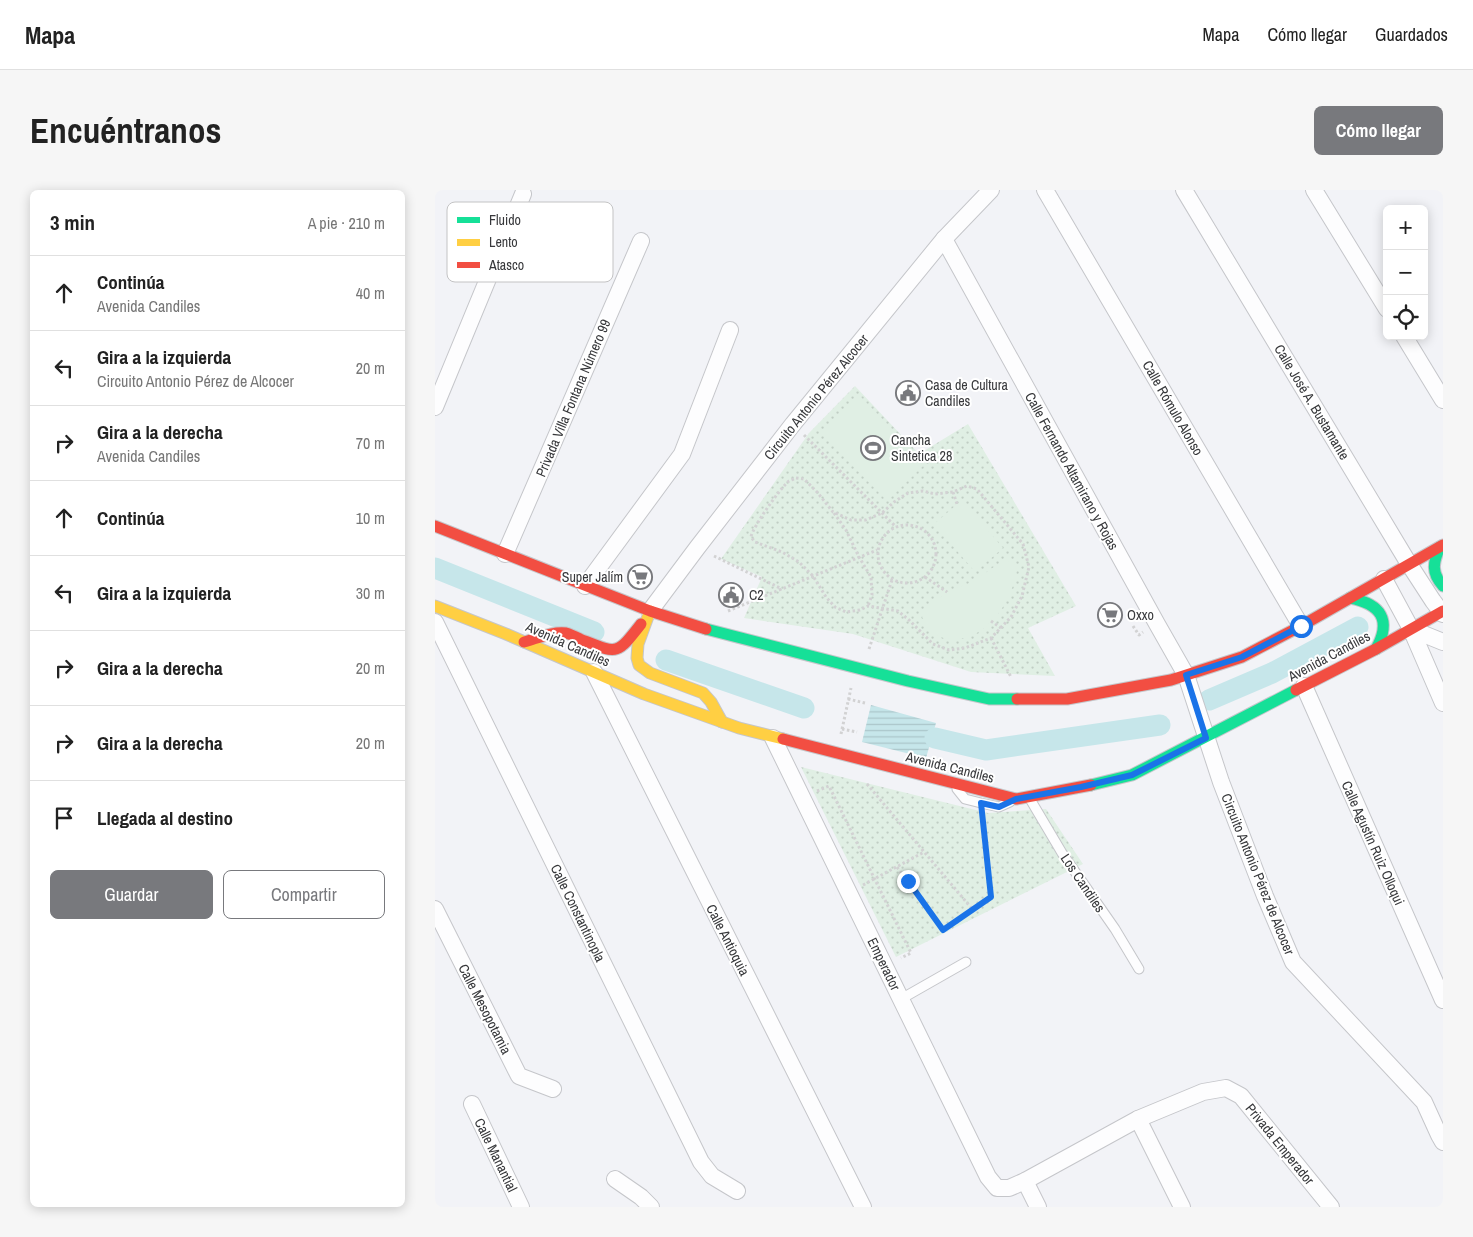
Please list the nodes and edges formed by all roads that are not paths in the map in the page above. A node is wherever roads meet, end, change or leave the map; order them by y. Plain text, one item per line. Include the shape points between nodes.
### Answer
1 (991, 190) edge
2 (1045, 190) edge
3 (1184, 190) edge
4 (1314, 190) edge
5 (523, 194) dead end
6 (520, 202) edge
7 (944, 239) junction
8 (641, 241) dead end
9 (487, 282) edge
10 (1383, 302) edge
11 (729, 330) dead end
12 (1406, 340) edge
13 (1443, 400) edge
14 (435, 407) edge
15 (435, 526) edge
16 (1441, 546) edge
17 (505, 554) junction
18 (1409, 564) junction
19 (1426, 574) junction
20 (1383, 579) junction
21 (585, 586) junction
22 (1443, 586) edge
23 (1351, 598) junction
24 (435, 606) edge
25 (1440, 610) edge
26 (650, 611) junction
27 (435, 622) edge
28 (1408, 624) junction
29 (1301, 626) junction
30 (524, 642) junction
31 (1443, 642) edge
32 (1376, 649) junction
33 (594, 672) junction
34 (1186, 675) junction
35 (1303, 686) junction
36 (1443, 703) edge
37 (722, 722) junction
38 (1204, 732) junction
39 (773, 738) junction
40 (952, 783) junction
41 (1029, 797) junction
42 (1016, 799) junction
43 (435, 909) edge
44 (966, 962) dead end
45 (1139, 968) dead end
46 (901, 999) junction
47 (1443, 1000) edge
48 (553, 1089) dead end
49 (1424, 1102) junction
50 (471, 1104) dead end
51 (1443, 1108) edge
52 (1138, 1119) junction
53 (1443, 1142) edge
54 (615, 1179) dead end
55 (1025, 1181) junction
56 (997, 1188) joint
57 (737, 1191) dead end
58 (521, 1207) edge
59 (651, 1207) edge
60 (863, 1207) edge
61 (1038, 1207) edge
62 (1182, 1207) edge
63 (1331, 1207) edge

1 - 7 street, Circuito Antonio Pérez Alcocer
2 - 29 street, Calle Rómulo Alonso
3 - 18 street, Calle José A. Bustamante
4 - 10 street
5 - 6 street
7 - 26 street, Circuito Antonio Pérez Alcocer via 793,424
7 - 34 street, Calle Fernando Altamirano y Rojas
8 - 17 street, Privada Villa Fontana Número 99
9 - 14 street
11 - 21 street via 682,454
12 - 13 street
15 - 17 main road
16 - 18 main road
16 - 19 main road
17 - 21 main road
18 - 19 street, Calle José A. Bustamante
18 - 20 main road
19 - 22 main road
19 - 25 street, Calle José A. Bustamante
20 - 23 main road
20 - 28 street
21 - 26 main road
23 - 29 main road
23 - 32 main road via 1373,605 1384,623
24 - 30 main road, Avenida Candiles
25 - 28 main road, Avenida Candiles
26 - 30 main road via 619,650 605,649 566,633
26 - 34 main road via 692,626 989,699 1067,700
26 - 37 main road via 638,646 640,666 703,693
27 - 57 street, Calle Constantinopla via 701,1162 712,1176
28 - 31 street
28 - 32 main road, Avenida Candiles
28 - 36 street
29 - 34 main road via 1242,657
30 - 33 main road, Avenida Candiles
32 - 35 main road, Avenida Candiles
33 - 37 main road, Avenida Candiles
33 - 60 street, Calle Antioquia
34 - 38 street, Circuito Antonio Pérez de Alcocer
35 - 38 main road, Avenida Candiles
35 - 47 street, Calle Agustín Ruiz Olloqui
37 - 39 main road, Avenida Candiles
38 - 41 main road, Avenida Candiles via 1132,775
38 - 49 street, Circuito Antonio Pérez de Alcocer via 1293,962
39 - 40 main road, Avenida Candiles
39 - 46 street, Emperador
40 - 42 main road, Avenida Candiles
40 - 42 lane via 965,799 999,807
41 - 42 main road, Avenida Candiles
41 - 45 lane, Los Candiles via 1062,853
43 - 48 street, Calle Mesopotamia via 519,1076
44 - 46 lane
46 - 56 street, Emperador via 988,1177
49 - 51 street
49 - 53 street, Circuito Antonio Pérez de Alcocer
50 - 58 street, Calle Manantial
52 - 55 street, Privada Emperador
52 - 62 street
52 - 63 street, Privada Emperador via 1203,1092 1226,1088 1241,1096
54 - 59 street
55 - 56 street, Privada Emperador via 1009,1188
55 - 61 street

